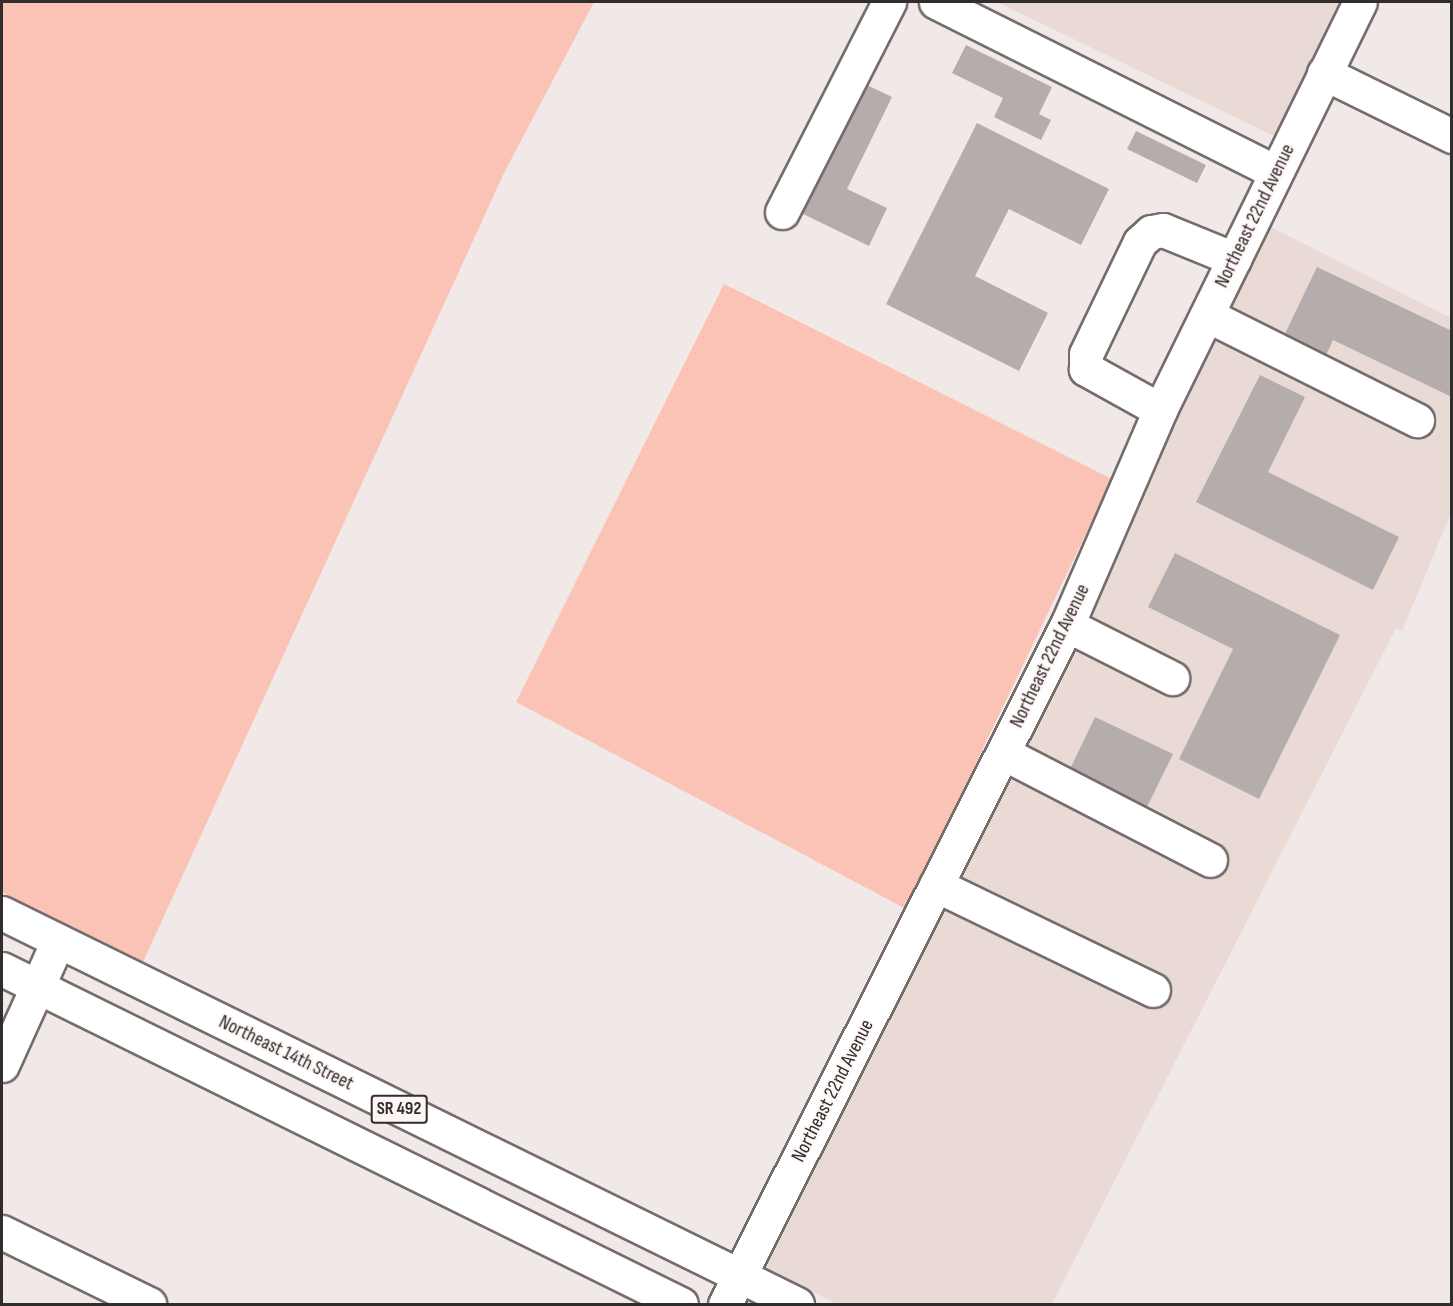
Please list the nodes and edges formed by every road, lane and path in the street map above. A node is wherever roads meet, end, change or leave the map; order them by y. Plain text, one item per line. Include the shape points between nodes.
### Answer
1 (889, 2) edge
2 (936, 2) edge
3 (1360, 2) edge
4 (1324, 73) junction
5 (1452, 136) edge
6 (1276, 172) junction
7 (782, 212) dead end
8 (1234, 259) junction
9 (1207, 315) junction
10 (1160, 410) junction
11 (1417, 420) dead end
12 (1067, 626) junction
13 (1172, 678) dead end
14 (1003, 753) junction
15 (1210, 860) dead end
16 (936, 885) junction
17 (2, 912) edge
18 (58, 941) junction
19 (2, 969) edge
20 (37, 987) junction
21 (1153, 990) dead end
22 (2, 1065) edge
23 (2, 1232) edge
24 (732, 1290) edge
25 (149, 1305) edge
26 (681, 1305) edge
27 (797, 1305) edge

1 - 7 street
2 - 6 street
3 - 4 street, Northeast 22nd Avenue
4 - 5 street
4 - 6 street, Northeast 22nd Avenue
6 - 8 street, Northeast 22nd Avenue
8 - 9 street, Northeast 22nd Avenue
8 - 10 street via 1163,230 1151,232 1140,242 1086,354 1086,369
9 - 10 street, Northeast 22nd Avenue
9 - 11 street
10 - 12 street, Northeast 22nd Avenue
12 - 13 street
12 - 14 street, Northeast 22nd Avenue
14 - 15 street
14 - 16 street, Northeast 22nd Avenue
16 - 21 street
16 - 24 street, Northeast 22nd Avenue
17 - 18 street, Northeast 14th Street / SR 492
18 - 20 street
18 - 24 street, Northeast 14th Street / SR 492
19 - 20 street, SR 492
20 - 22 street
20 - 26 street, SR 492
23 - 25 street
24 - 27 street, Northeast 14th Street / SR 492

